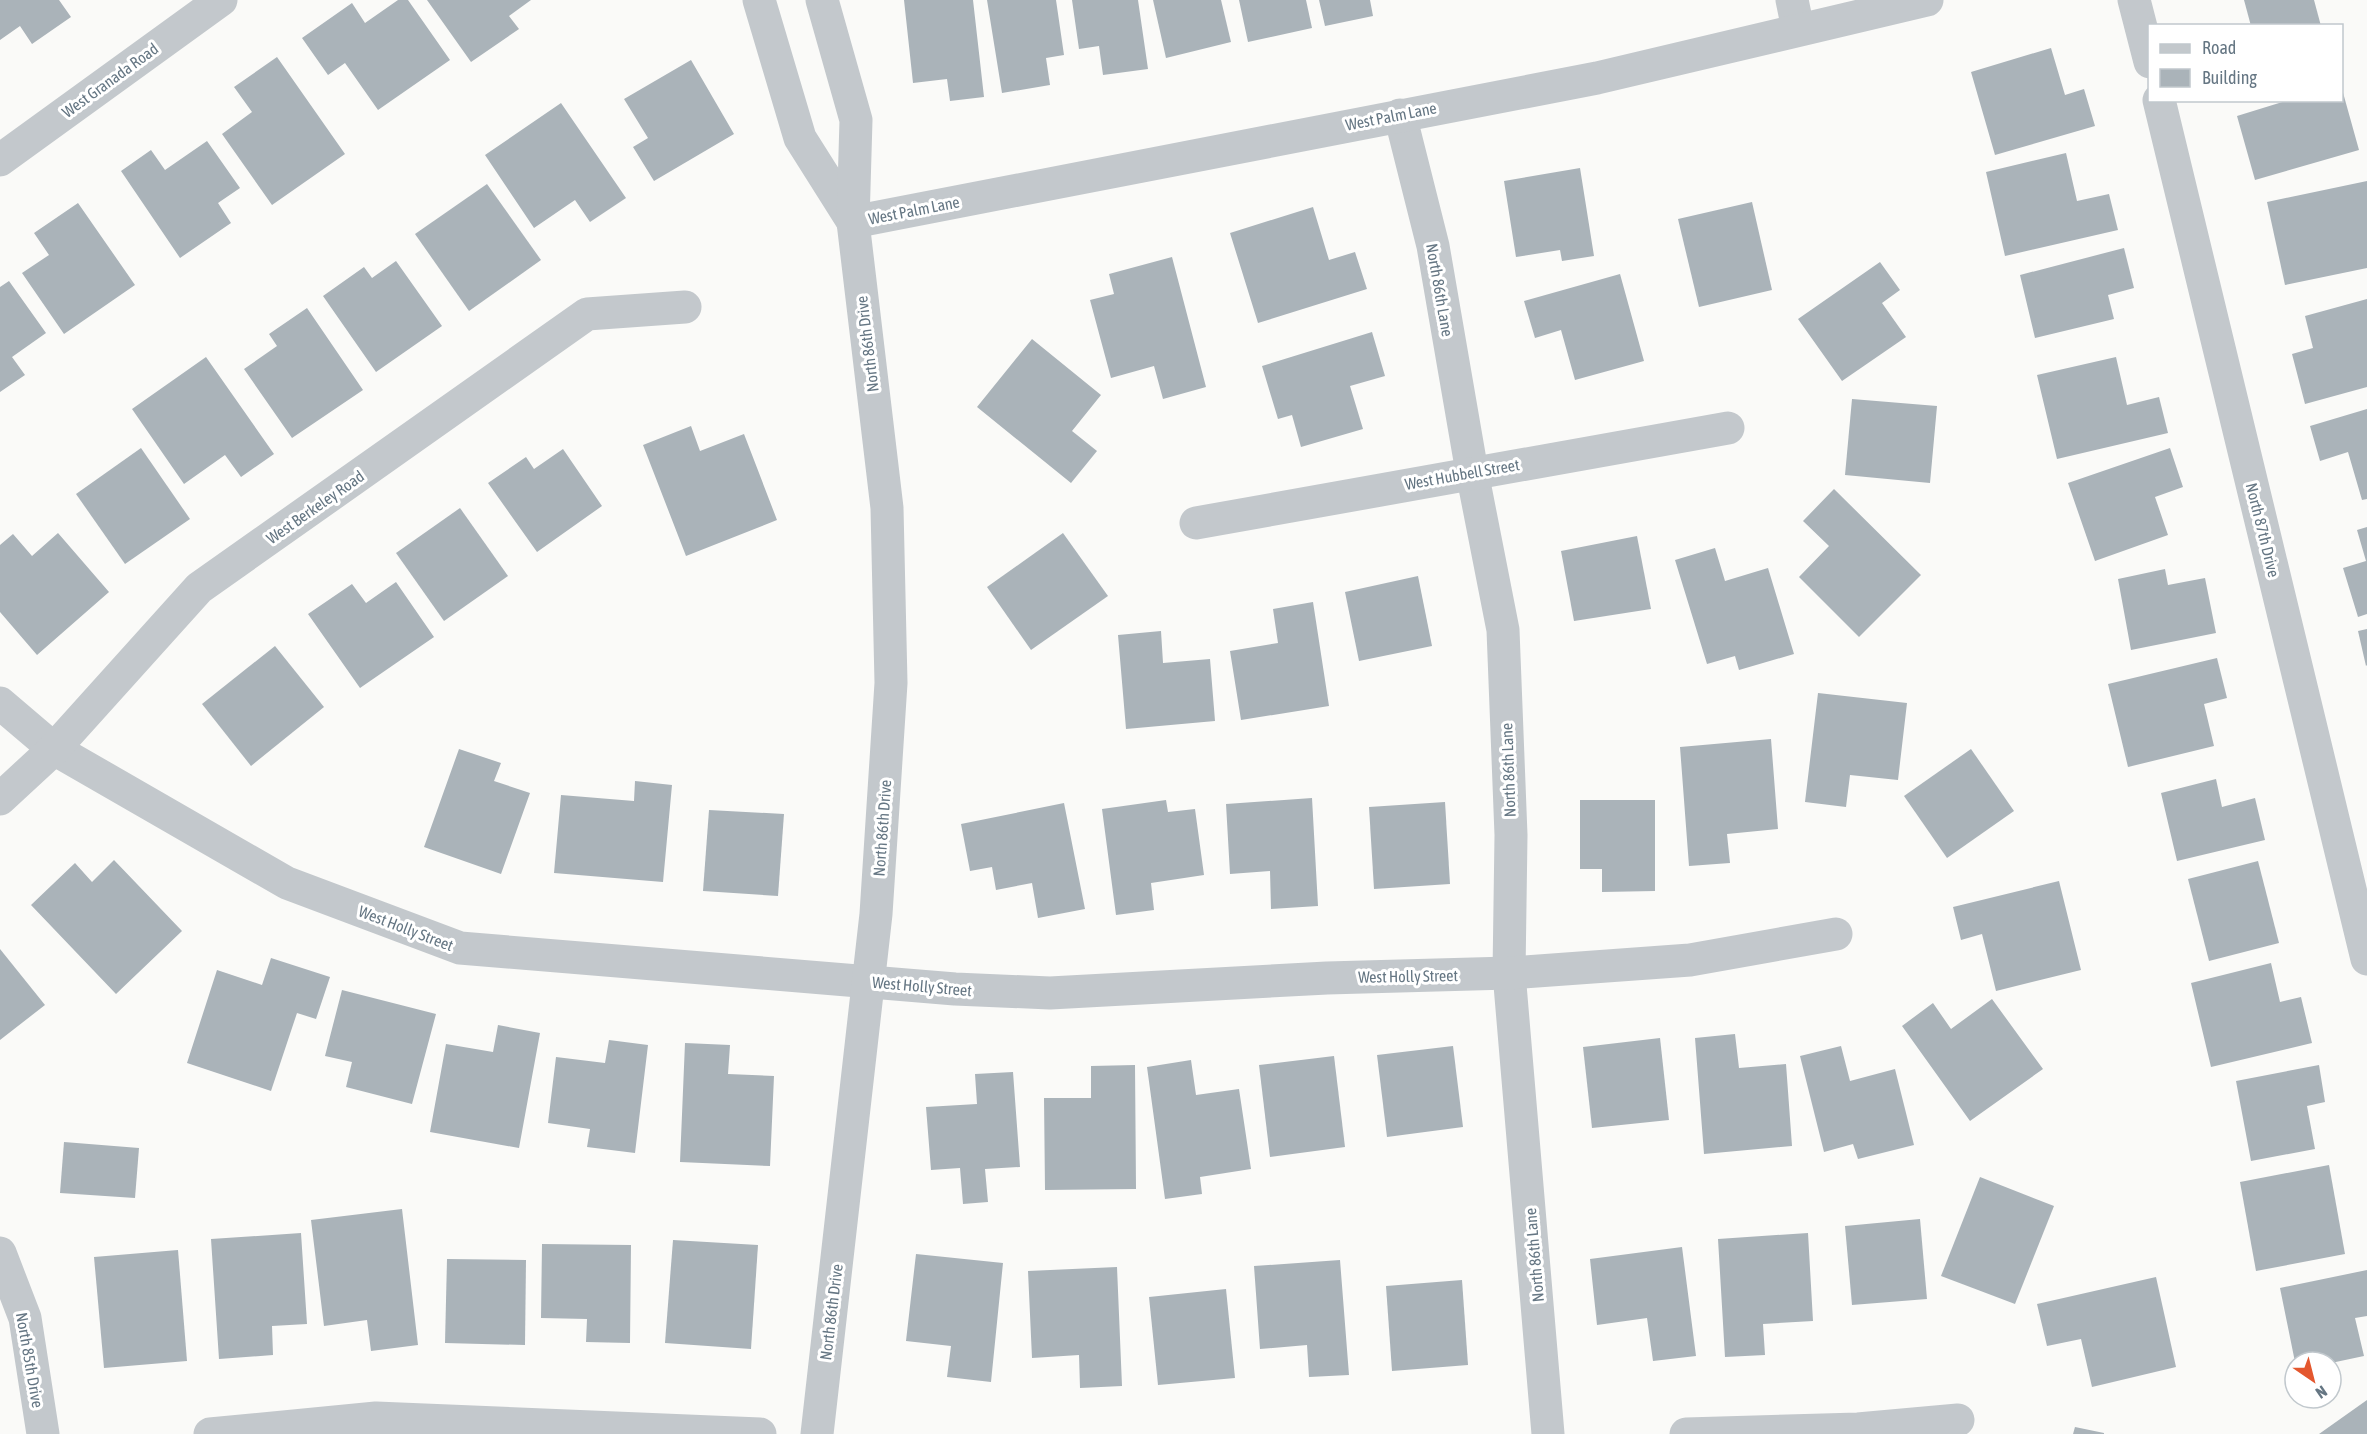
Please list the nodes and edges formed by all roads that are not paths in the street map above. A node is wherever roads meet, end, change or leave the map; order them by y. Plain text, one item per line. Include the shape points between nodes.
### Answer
1 (221, 0) edge
2 (759, 0) edge
3 (822, 0) edge
4 (1927, 0) edge
5 (2134, 0) edge
6 (1795, 15) edge
7 (2148, 54) edge
8 (2159, 102) edge
9 (1400, 115) junction
10 (0, 160) edge
11 (853, 222) junction
12 (685, 307) dead end
13 (1728, 428) dead end
14 (1472, 472) junction
15 (1196, 523) dead end
16 (0, 703) edge
17 (54, 749) junction
18 (0, 799) edge
19 (1836, 934) dead end
20 (2367, 959) edge
21 (1509, 973) junction
22 (869, 981) junction
23 (0, 1253) edge
24 (1958, 1420) dead end
25 (43, 1434) edge
26 (210, 1434) edge
27 (760, 1434) edge
28 (817, 1434) edge
29 (1548, 1434) edge
30 (1686, 1434) edge

1 - 10 street, West Granada Road
2 - 11 street, North 86th Drive via 800,138
3 - 11 street, North 86th Drive via 856,120
4 - 6 street, West Palm Lane
5 - 7 street
6 - 9 street, West Palm Lane via 1597,78
8 - 20 street, North 87th Drive
9 - 11 street, West Palm Lane
9 - 14 street, North 86th Lane via 1433,246
11 - 22 street, North 86th Drive via 887,508 891,683
12 - 17 street, West Berkeley Road via 587,314 200,588
13 - 14 street, West Hubbell Street
14 - 15 street, West Hubbell Street
14 - 21 street, North 86th Lane via 1503,630 1511,835
16 - 17 street, West Holly Street
17 - 18 street, West Berkeley Road
17 - 22 street, West Holly Street via 287,883 460,948
19 - 21 street, West Holly Street via 1690,960
21 - 22 street, West Holly Street via 1050,993
21 - 29 street, North 86th Lane
22 - 28 street, North 86th Drive
23 - 25 street, North 85th Drive via 25,1318
24 - 30 street via 1858,1429
26 - 27 street via 376,1418

